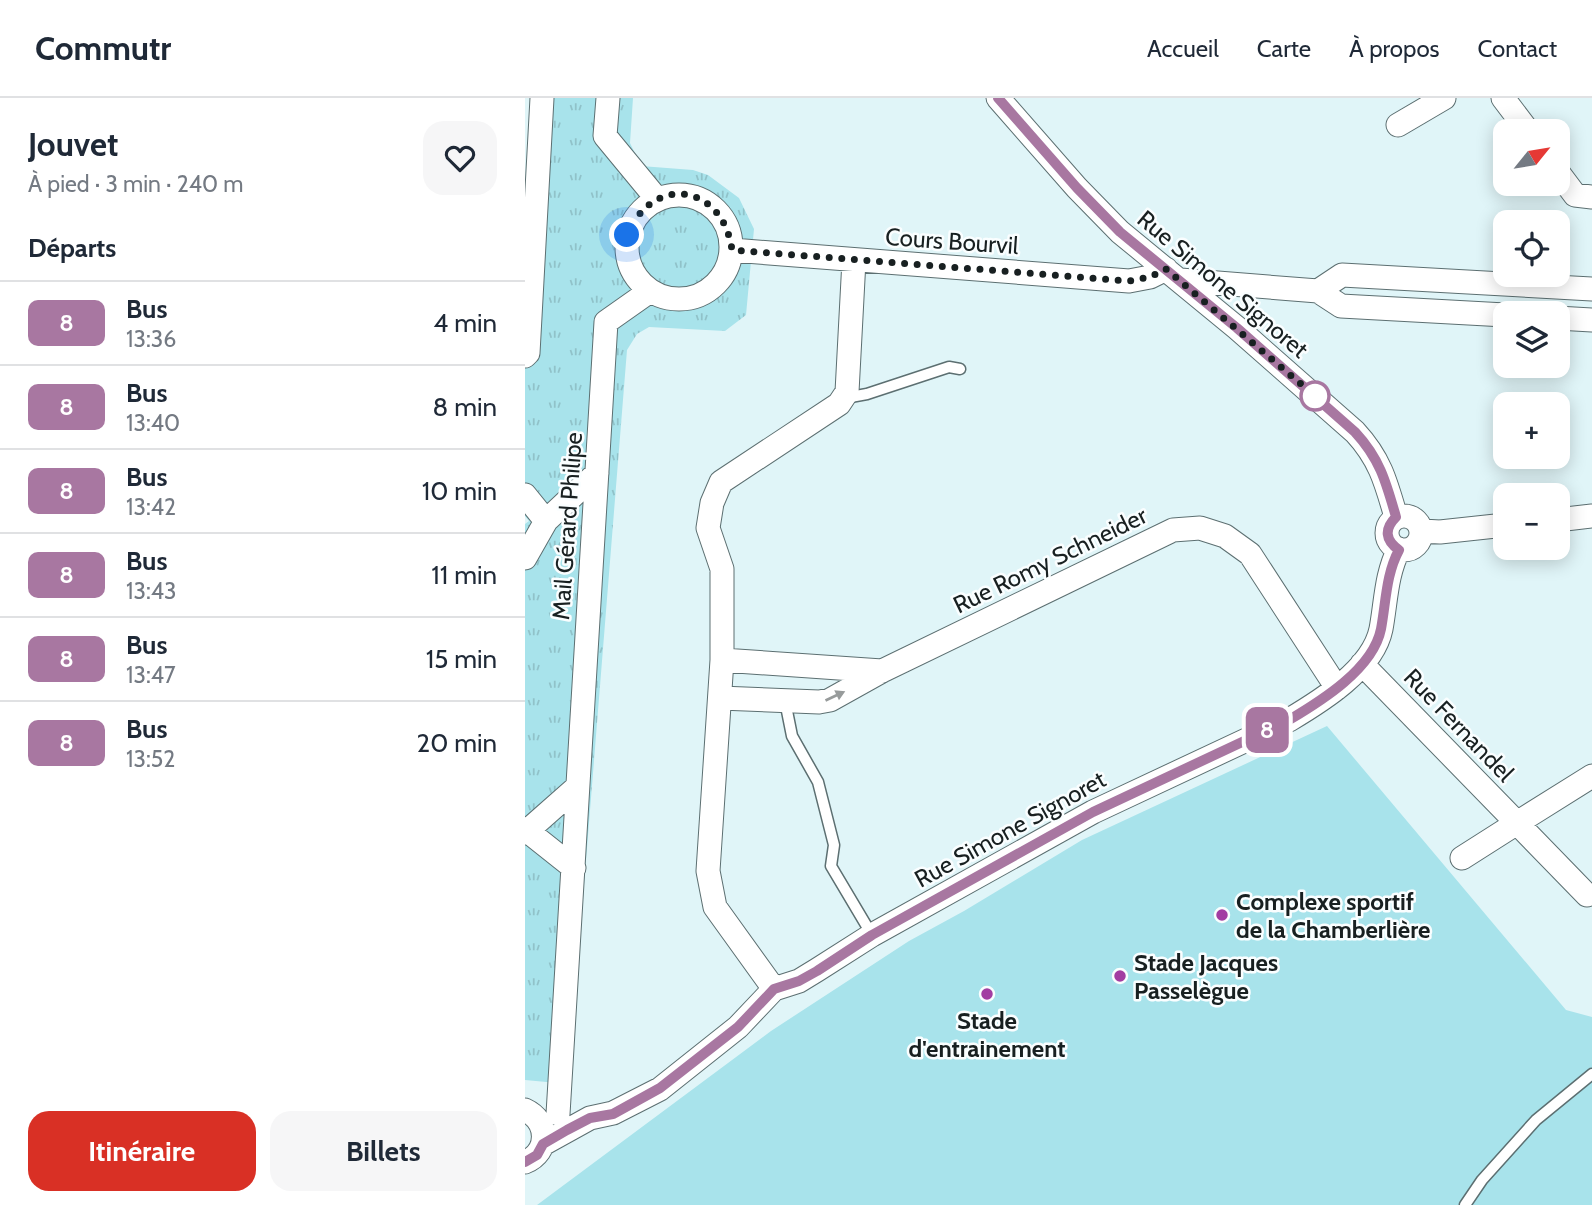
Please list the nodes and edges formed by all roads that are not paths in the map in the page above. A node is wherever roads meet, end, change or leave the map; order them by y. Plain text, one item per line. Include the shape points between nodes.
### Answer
1 (542, 98) edge
2 (608, 98) edge
3 (998, 98) edge
4 (1444, 98) edge
5 (1503, 98) edge
6 (1519, 119) edge
7 (1398, 125) dead end
8 (1570, 187) edge
9 (1592, 197) edge
10 (657, 199) junction
11 (530, 237) edge
12 (732, 250) junction
13 (853, 260) junction
14 (1173, 275) junction
15 (1592, 289) edge
16 (650, 291) junction
17 (1318, 291) junction
18 (1493, 314) edge
19 (1570, 319) edge
20 (1592, 320) edge
21 (525, 356) edge
22 (960, 369) dead end
23 (842, 398) junction
24 (597, 473) junction
25 (525, 495) edge
26 (1592, 516) edge
27 (1396, 517) junction
28 (1570, 519) edge
29 (546, 521) junction
30 (1493, 526) edge
31 (1422, 531) junction
32 (1399, 550) junction
33 (525, 558) edge
34 (722, 660) junction
35 (1362, 664) junction
36 (882, 670) junction
37 (1337, 688) junction
38 (720, 698) junction
39 (785, 701) junction
40 (1592, 776) edge
41 (577, 787) junction
42 (1517, 823) junction
43 (526, 830) edge
44 (1462, 858) dead end
45 (574, 868) junction
46 (1587, 895) dead end
47 (872, 935) junction
48 (774, 989) junction
49 (1592, 1074) edge
50 (529, 1112) edge
51 (558, 1114) junction
52 (590, 1118) junction
53 (543, 1144) junction
54 (526, 1166) edge
55 (1465, 1205) edge

1 - 11 street
2 - 10 street via 605,136
3 - 14 street, Rue Simone Signoret via 1120,232
4 - 7 street
5 - 6 street
8 - 9 street via 1576,195
10 - 12 street via 674,194 708,203 722,216
10 - 16 street via 643,207 627,235 630,267
11 - 21 street
12 - 13 street, Cours Bourvil
12 - 16 street via 721,279 709,290 680,300
13 - 14 street, Cours Bourvil via 1129,281
13 - 23 street via 847,392
14 - 17 street, Cours Bourvil
14 - 27 street, Rue Simone Signoret via 1363,440 1382,469
15 - 17 street via 1342,275
16 - 24 street, Mail Gérard Philipe via 606,322
17 - 18 street, Cours Bourvil via 1341,306
19 - 20 street
22 - 23 lane via 949,367
23 - 34 street via 721,482 708,528 722,569
24 - 29 street
24 - 41 street, Mail Gérard Philipe
25 - 29 street, Mail Gérard Philipe
26 - 28 street
27 - 31 street via 1413,517
27 - 32 street via 1386,534
29 - 33 street, Mail Gérard Philipe
30 - 31 street
31 - 32 street via 1415,546
32 - 35 street, Rue Simone Signoret via 1391,566 1380,634
34 - 36 street, Rue Romy Schneider
34 - 38 street
35 - 37 street, Rue Simone Signoret
35 - 42 street, Rue Fernandel
36 - 37 street, Rue Romy Schneider via 1173,530 1200,528 1225,537 1250,554
39 -> 36 street, Rue Romy Schneider via 831,701
37 - 47 street, Rue Simone Signoret via 1289,720 1093,812
38 - 39 street, Rue Romy Schneider
38 - 48 street via 708,871 715,908
39 - 47 lane via 792,736 818,782 834,845 831,866
40 - 42 street
41 - 43 street
41 - 45 street, Mail Gérard Philipe
42 - 44 street
42 - 46 street, Rue Fernandel
43 - 45 street
45 - 51 street, Mail Gérard Philipe
47 - 48 street, Rue Simone Signoret via 799,981
48 - 52 street, Rue Simone Signoret via 738,1027 660,1088 613,1114
49 - 55 lane via 1535,1120
50 - 51 street, Rue Simone Signoret
50 - 53 street via 541,1122
51 - 52 street, Rue Simone Signoret
52 - 53 street, Rue Simone Signoret
53 - 54 street, Rue Simone Signoret

